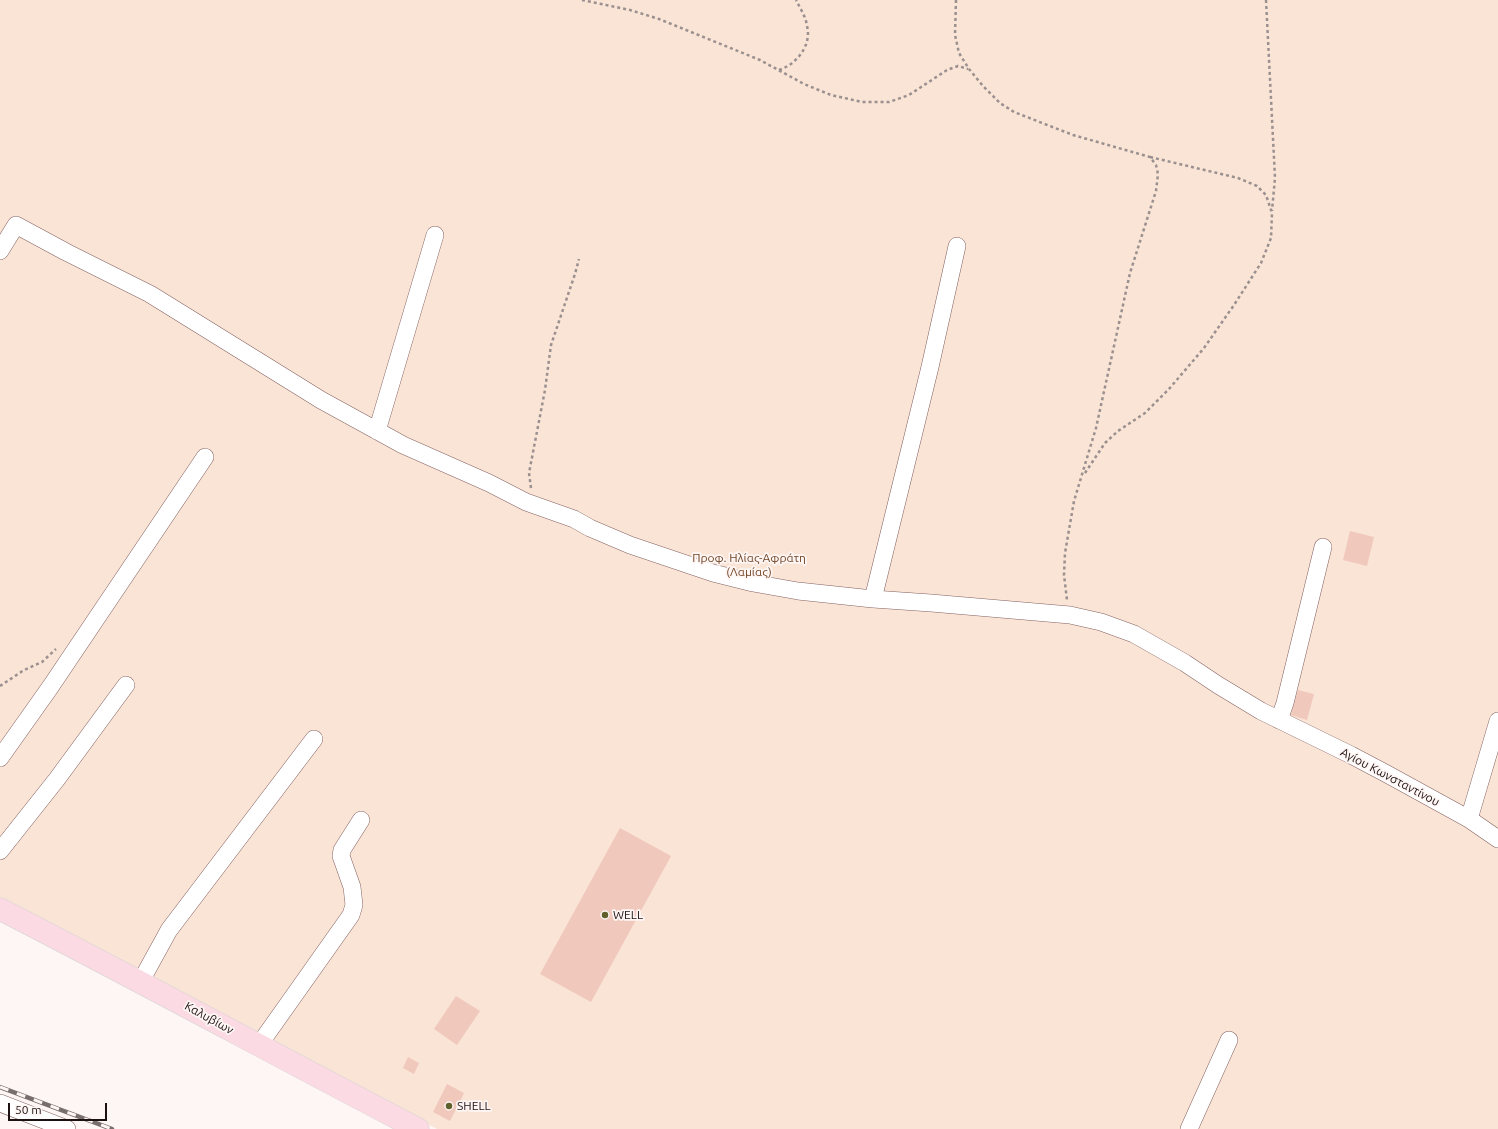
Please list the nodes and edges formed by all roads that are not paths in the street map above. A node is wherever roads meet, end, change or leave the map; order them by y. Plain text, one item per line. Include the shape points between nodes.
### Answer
1 (435, 235) dead end
2 (957, 246) dead end
3 (0, 251) edge
4 (377, 431) junction
5 (205, 456) dead end
6 (1322, 547) dead end
7 (873, 599) junction
8 (126, 685) dead end
9 (1279, 720) junction
10 (1498, 721) edge
11 (314, 739) dead end
12 (0, 758) edge
13 (1469, 819) junction
14 (361, 820) dead end
15 (1498, 839) edge
16 (0, 851) edge
17 (0, 908) edge
18 (141, 981) junction
19 (1228, 1040) dead end
20 (259, 1045) junction
21 (0, 1103) edge
22 (67, 1129) edge
23 (418, 1129) edge
24 (1189, 1129) edge

1 - 4 street
2 - 7 street
3 - 4 street, Αγίου Κωνσταντίνου via 16,225 150,294 321,400
4 - 7 street, Αγίου Κωνσταντίνου via 526,502 574,519 630,545 713,573 753,583
5 - 12 street
6 - 9 street
7 - 9 street, Αγίου Κωνσταντίνου via 1070,615 1101,622 1134,634
8 - 16 street
9 - 13 street, Αγίου Κωνσταντίνου via 1351,755
10 - 13 street
11 - 18 street via 168,930
13 - 15 street, Αγίου Κωνσταντίνου
14 - 20 street via 342,850 341,856 352,887 354,905 351,916
17 - 18 main road, Καλυβίων
18 - 20 main road, Καλυβίων
19 - 24 street
20 - 23 main road, Καλυβίων
21 - 22 street

